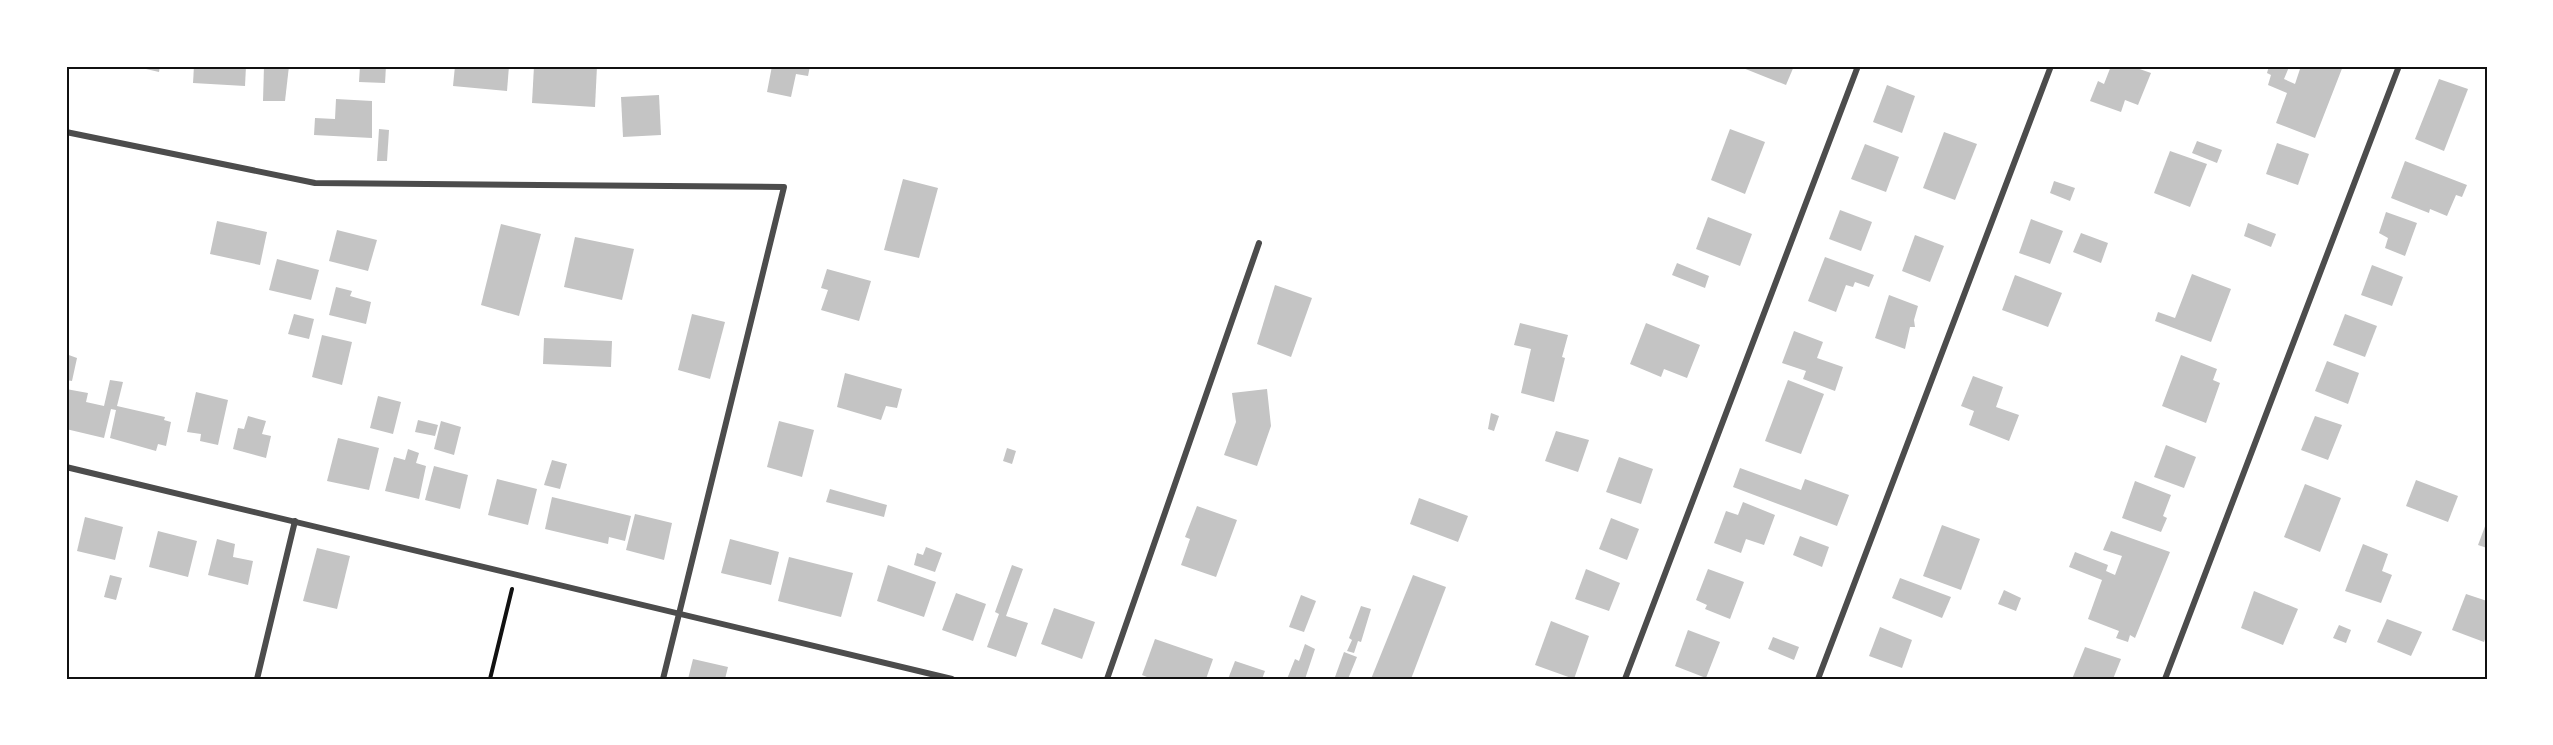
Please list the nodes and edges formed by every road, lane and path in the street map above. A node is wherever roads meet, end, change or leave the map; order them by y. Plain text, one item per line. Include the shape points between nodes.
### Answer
1 (1858, 66) edge
2 (2051, 66) edge
3 (2399, 66) edge
4 (66, 132) edge
5 (1259, 243) dead end
6 (66, 467) edge
7 (295, 522) junction
8 (515, 574) junction
9 (678, 613) junction
10 (257, 679) edge
11 (490, 679) edge
12 (663, 679) edge
13 (952, 679) edge
14 (1107, 679) edge
15 (1625, 679) edge
16 (1818, 679) edge
17 (2165, 679) edge

1 - 15 street
2 - 16 street
3 - 17 street
4 - 9 street via 315,183 784,187
5 - 14 street
6 - 7 street
7 - 8 street
7 - 10 street
8 - 9 street
8 - 11 path
9 - 12 street
9 - 13 street

